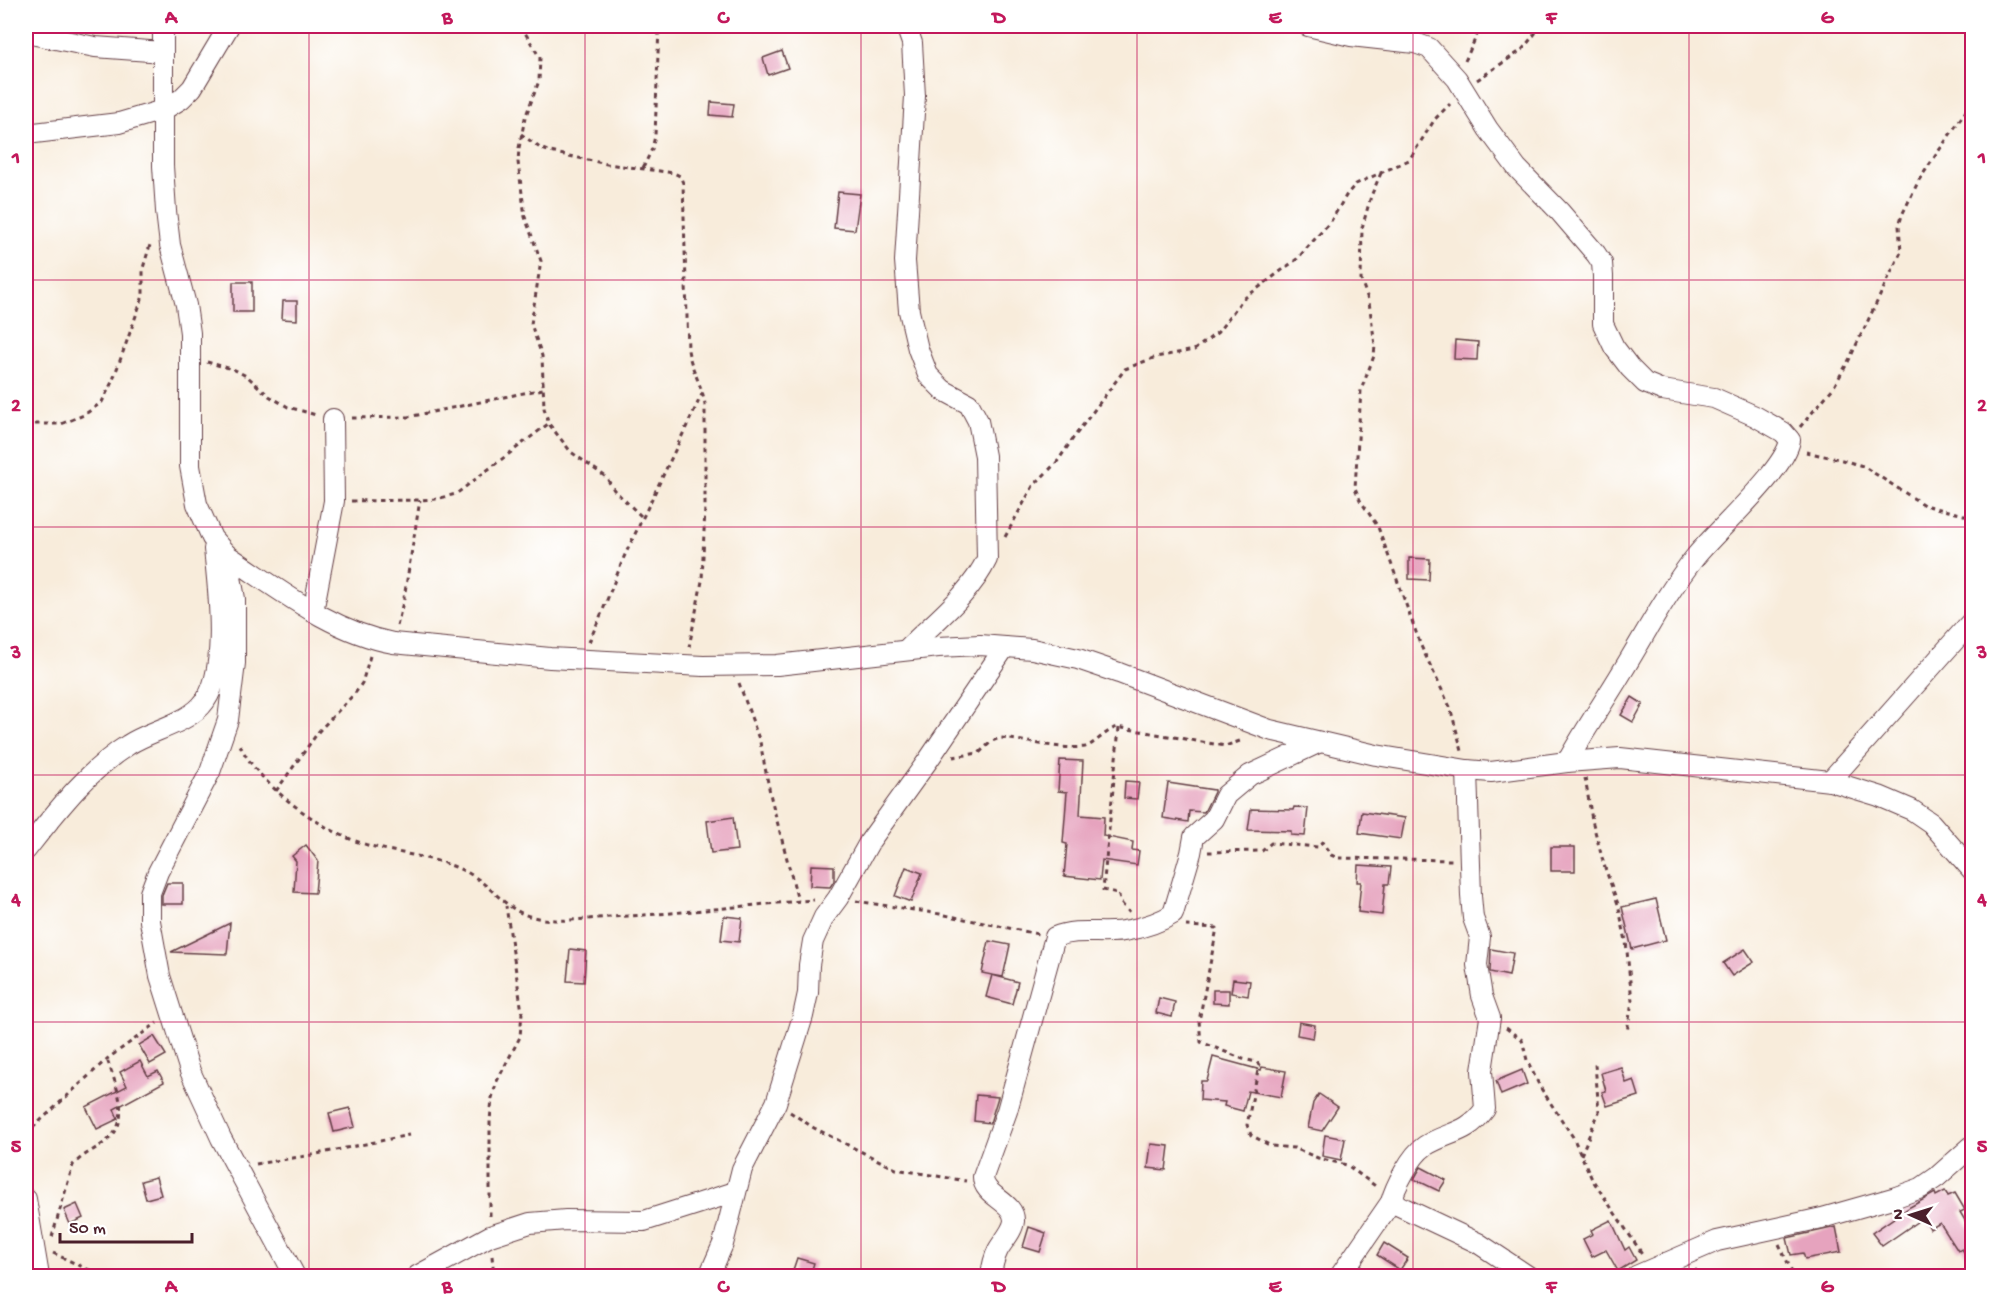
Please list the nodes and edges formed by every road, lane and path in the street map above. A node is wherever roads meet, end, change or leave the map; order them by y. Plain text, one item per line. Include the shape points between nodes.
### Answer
1 (163, 26) edge
2 (230, 26) edge
3 (521, 26) edge
4 (658, 26) edge
5 (906, 26) edge
6 (1308, 26) edge
7 (1481, 26) edge
8 (1541, 26) edge
9 (26, 33) edge
10 (163, 52) junction
11 (1461, 84) junction
12 (1972, 102) edge
13 (163, 110) junction
14 (26, 134) edge
15 (521, 134) junction
16 (643, 169) junction
17 (1382, 172) junction
18 (152, 240) dead end
19 (191, 357) junction
20 (543, 388) junction
21 (703, 391) junction
22 (333, 419) junction
23 (26, 424) edge
24 (549, 424) junction
25 (1789, 444) junction
26 (420, 500) junction
27 (334, 501) junction
28 (642, 517) junction
29 (1972, 517) edge
30 (212, 538) junction
31 (227, 555) junction
32 (987, 559) junction
33 (313, 612) junction
34 (1972, 621) edge
35 (384, 641) junction
36 (1005, 647) junction
37 (907, 649) junction
38 (580, 660) junction
39 (686, 665) junction
40 (733, 666) junction
41 (228, 720) junction
42 (1119, 728) junction
43 (1248, 738) dead end
44 (1320, 742) junction
45 (930, 759) junction
46 (1575, 761) junction
47 (1467, 770) junction
48 (1830, 781) junction
49 (276, 791) junction
50 (26, 850) edge
51 (1191, 853) junction
52 (1471, 860) junction
53 (1972, 870) edge
54 (838, 898) junction
55 (798, 901) junction
56 (506, 904) junction
57 (1185, 926) dead end
58 (1134, 928) junction
59 (1055, 937) junction
60 (170, 1013) junction
61 (1490, 1018) junction
62 (1627, 1032) dead end
63 (107, 1059) junction
64 (1595, 1064) dead end
65 (776, 1103) junction
66 (26, 1134) edge
67 (409, 1135) dead end
68 (1972, 1147) edge
69 (1581, 1155) junction
70 (237, 1168) junction
71 (983, 1184) junction
72 (735, 1192) junction
73 (1392, 1198) junction
74 (26, 1199) edge
75 (1772, 1229) junction
76 (490, 1236) junction
77 (51, 1240) dead end
78 (48, 1251) dead end
79 (1644, 1273) edge
80 (39, 1276) edge
81 (102, 1276) edge
82 (295, 1276) edge
83 (417, 1276) edge
84 (709, 1276) edge
85 (991, 1276) edge
86 (1340, 1276) edge
87 (1528, 1276) edge
88 (1794, 1276) edge

1 - 10 street
2 - 13 street via 192,88
3 - 15 path via 540,58 539,81
4 - 16 path via 655,136
5 - 32 street via 912,43 915,96 905,261 909,311 928,375 943,390 969,404 978,421 985,456
6 - 11 street via 1429,48
7 - 11 path
8 - 11 path via 1522,50
9 - 10 street via 95,47
10 - 13 street
11 - 17 path via 1409,160
11 - 25 street via 1517,168 1602,263 1603,324 1630,368 1645,383 1662,390 1714,398 1755,416 1783,432
12 - 25 path via 1919,180 1906,207 1899,226 1901,252 1848,362 1833,388
13 - 14 street via 119,123
13 - 19 street via 167,222 186,305
15 - 16 path via 550,152
15 - 20 path via 518,162 525,217 541,261 531,324 542,356
16 - 21 path via 674,173 682,183 688,350
17 - 32 path via 1356,184 1331,221 1297,259 1242,300 1218,332 1203,344 1125,369 1057,462 1030,491 1009,531
17 - 47 path via 1362,228 1361,280 1369,302 1375,345 1361,390 1355,488 1378,527 1421,646 1450,707
18 - 23 path via 142,268 142,296 102,402 61,424
19 - 22 path via 235,370 288,406
19 - 30 street via 190,466 197,504
20 - 22 path via 408,417
20 - 24 path
21 - 28 path
21 - 39 path via 702,581
22 - 27 street
24 - 26 path via 456,494
24 - 28 path via 571,452 606,477
25 - 29 path via 1863,466 1924,505
25 - 46 street via 1782,460 1695,556 1662,603
26 - 27 path
26 - 35 path via 404,598
27 - 33 street
28 - 38 path
30 - 31 street
30 - 50 street via 220,616 217,671 209,693 189,715 129,744 95,770
31 - 33 street
31 - 41 street via 236,629
32 - 37 street via 965,593
33 - 35 street via 351,631
34 - 48 street
35 - 38 street
35 - 49 path via 362,683 319,731
36 - 37 street
36 - 44 street via 1078,659 1249,723
36 - 45 street
37 - 40 street via 777,665
38 - 39 street
39 - 40 street
40 - 55 path via 768,770 771,798
41 - 49 path via 243,751
41 - 60 street via 210,772 150,893 153,947
42 - 43 path via 1225,746
42 - 45 path via 1107,730 1085,747 1000,738 979,753
42 - 58 path via 1103,890 1118,893
44 - 47 street
44 - 51 street via 1250,775 1226,795 1214,819 1194,837
45 - 54 street via 870,841
46 - 47 street via 1491,772
46 - 48 street via 1628,759
46 - 62 path via 1626,941 1632,1001
47 - 52 street
48 - 53 street via 1912,810 1931,822
49 - 56 path via 348,838 417,855 472,875
51 - 52 path via 1262,851 1271,843 1318,847 1322,842 1338,858
51 - 58 street via 1173,914
52 - 61 street via 1473,918 1480,937 1477,965
54 - 55 path
54 - 59 path
54 - 65 street via 813,941 803,1016
55 - 56 path via 675,914 558,920 532,917
56 - 76 path via 522,1012 520,1037 492,1098
57 - 73 path via 1217,928 1199,1021 1201,1042 1259,1065 1247,1125 1251,1135 1271,1146 1294,1148 1347,1165
58 - 59 street via 1067,932
59 - 71 street
60 - 63 path
60 - 70 street via 203,1100
61 - 69 path via 1522,1040 1540,1088
61 - 73 street via 1482,1071 1485,1109 1464,1130 1425,1146 1416,1154
63 - 66 path
63 - 77 path via 122,1101 118,1126 106,1142 73,1165
64 - 69 path via 1599,1112
65 - 71 path via 813,1128 896,1169
65 - 72 street via 742,1169
67 - 70 path
68 - 75 street via 1921,1188
69 - 79 path
70 - 82 street
71 - 85 street via 1013,1214 1014,1221 997,1252
72 - 76 street via 644,1221 530,1223
72 - 84 street via 723,1244
73 - 86 street
73 - 87 street via 1478,1243
74 - 80 street
75 - 79 street via 1717,1241
75 - 88 path
76 - 83 street
78 - 81 path

